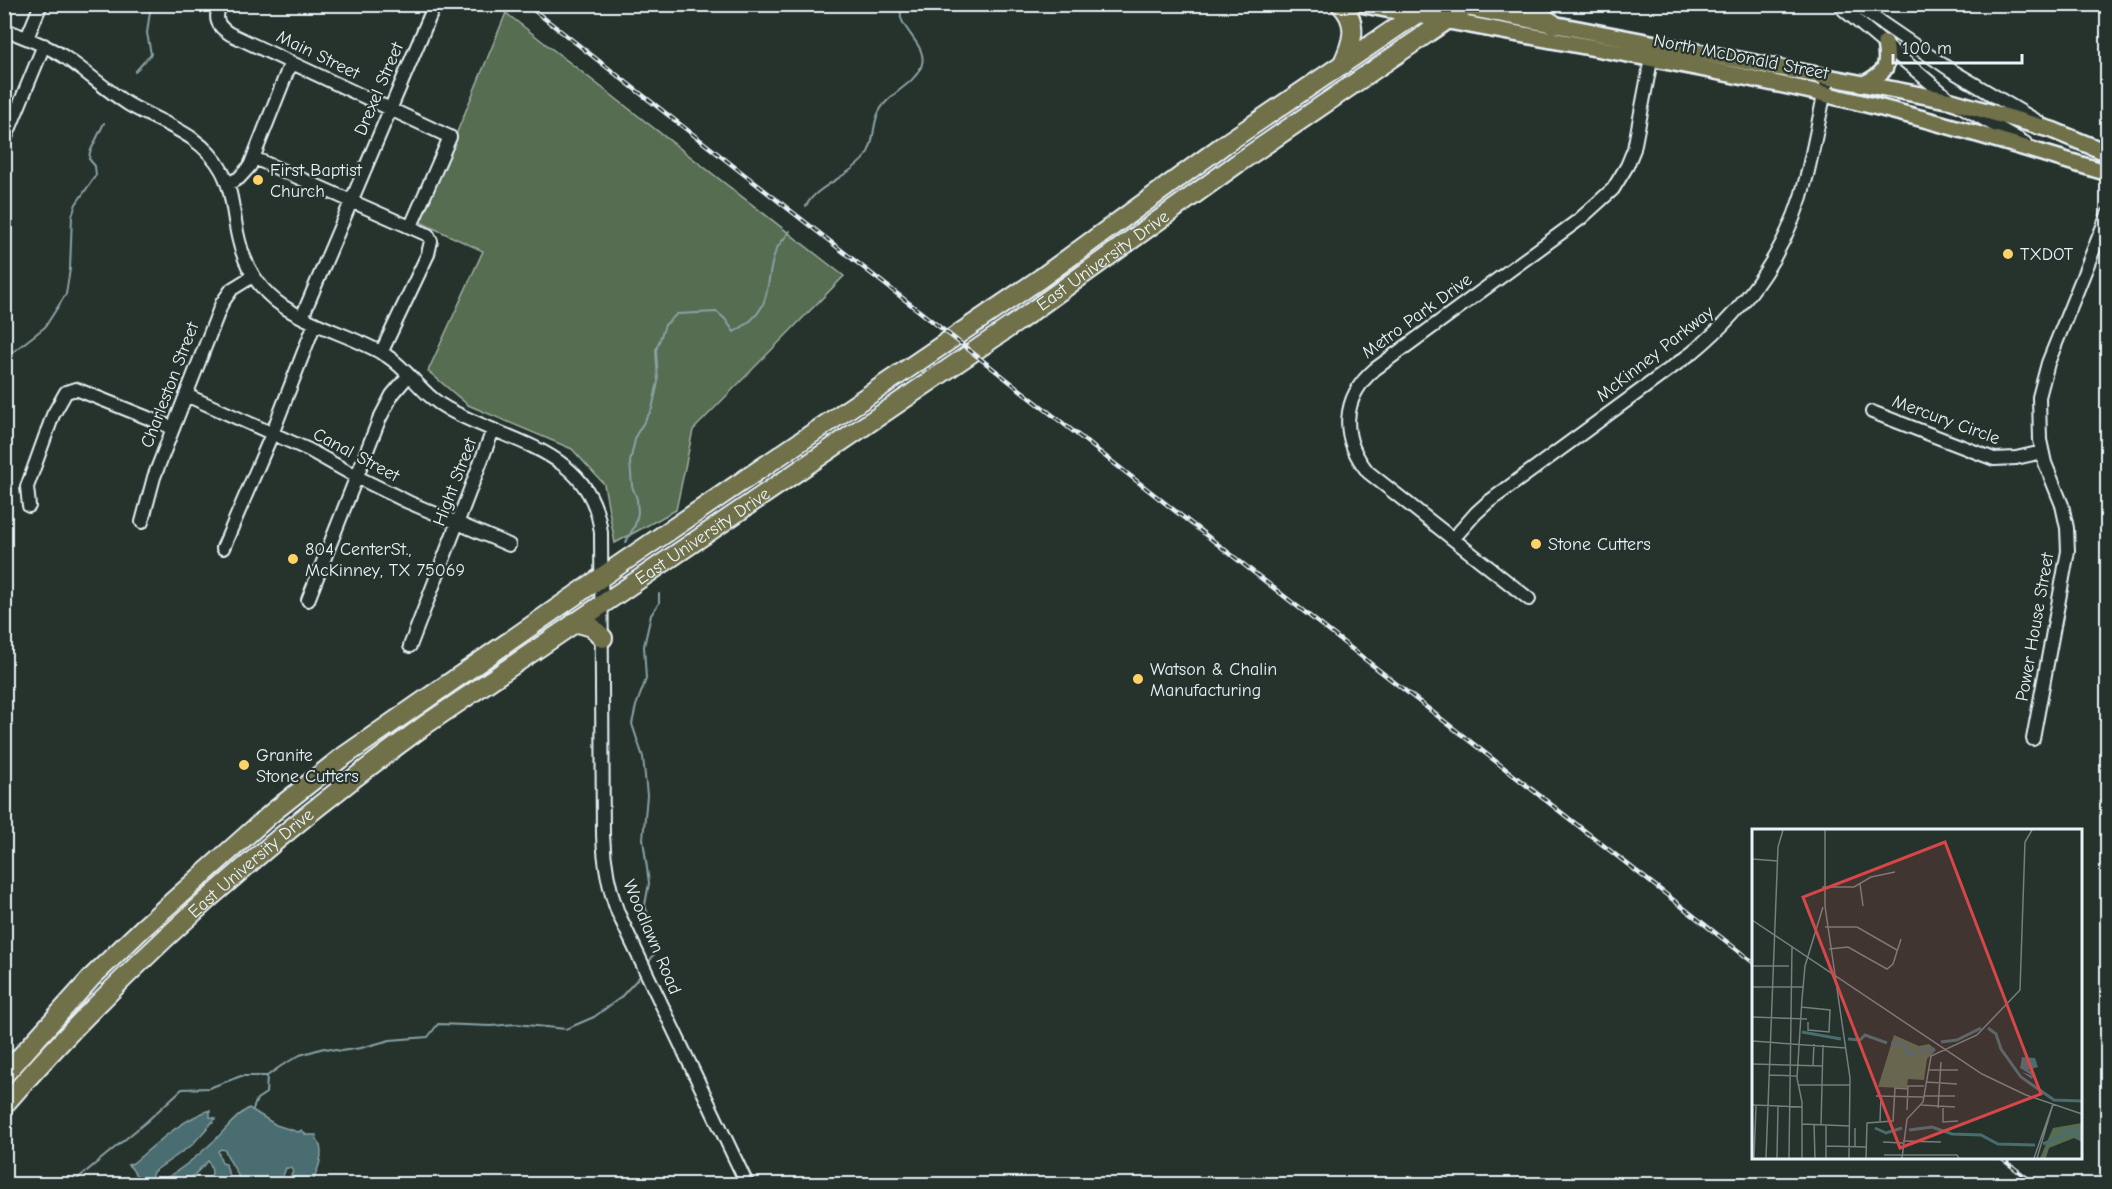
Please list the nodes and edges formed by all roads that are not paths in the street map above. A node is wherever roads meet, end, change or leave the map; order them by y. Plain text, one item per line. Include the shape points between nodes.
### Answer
1 (41, 4) edge
2 (1340, 4) edge
3 (1360, 4) edge
4 (1534, 4) edge
5 (1841, 4) edge
6 (1854, 4) edge
7 (431, 6) edge
8 (218, 8) edge
9 (1457, 9) edge
10 (1423, 10) edge
11 (1553, 24) junction
12 (4, 29) edge
13 (27, 38) junction
14 (1655, 43) junction
15 (1885, 43) junction
16 (44, 45) junction
17 (1652, 59) junction
18 (291, 62) junction
19 (1342, 65) junction
20 (1828, 76) junction
21 (1866, 83) junction
22 (1824, 94) junction
23 (1952, 101) junction
24 (390, 110) junction
25 (2052, 130) junction
26 (4, 142) edge
27 (1225, 144) junction
28 (2039, 151) junction
29 (2108, 153) edge
30 (254, 158) junction
31 (1238, 164) junction
32 (2108, 173) edge
33 (228, 184) junction
34 (351, 200) junction
35 (2108, 214) edge
36 (411, 226) junction
37 (254, 276) junction
38 (302, 317) junction
39 (315, 323) junction
40 (381, 353) junction
41 (408, 375) junction
42 (186, 395) junction
43 (1872, 412) dead end
44 (173, 428) junction
45 (493, 430) junction
46 (272, 434) junction
47 (2042, 452) junction
48 (760, 469) junction
49 (357, 477) junction
50 (773, 487) junction
51 (29, 506) dead end
52 (142, 522) dead end
53 (458, 523) junction
54 (1453, 539) junction
55 (508, 545) dead end
56 (224, 548) dead end
57 (602, 578) junction
58 (1529, 599) dead end
59 (308, 600) dead end
60 (602, 604) junction
61 (575, 622) junction
62 (603, 638) junction
63 (410, 646) dead end
64 (453, 679) junction
65 (465, 698) junction
66 (2033, 739) dead end
67 (143, 928) junction
68 (157, 945) junction
69 (4, 1075) edge
70 (4, 1105) edge
71 (747, 1185) edge

1 - 13 street
2 - 19 highway via 1354,30
3 - 10 main road, North McDonald Street
4 - 11 highway via 1541,16
5 - 15 street
6 - 25 street via 1949,69
7 - 24 street, Drexel Street
8 - 18 street, Main Street via 216,17 222,30
9 - 10 main road, North McDonald Street
9 - 11 main road, North McDonald Street
9 - 17 main road, North McDonald Street
9 - 31 highway, East University Drive
10 - 19 highway, East University Drive
11 - 14 main road, North McDonald Street
12 - 13 street, Woodlawn Road
13 - 16 street, Woodlawn Road
14 - 17 street, Metro Park Drive
14 - 20 main road, North McDonald Street
15 - 21 main road via 1886,68
15 - 23 street
16 - 26 street
16 - 33 street, Woodlawn Road via 126,103 194,138 212,156
17 - 22 main road, North McDonald Street
17 - 54 street, Metro Park Drive via 1635,149 1613,189 1580,219 1375,369 1353,395 1348,431 1362,465
18 - 24 street, Main Street
18 - 30 street
19 - 27 highway, East University Drive
20 - 21 main road, North McDonald Street
20 - 22 street, McKinney Parkway
21 - 23 main road, North McDonald Street
22 - 28 main road, North McDonald Street
22 - 54 street, McKinney Parkway via 1795,215 1768,270 1740,307 1693,352 1487,502
23 - 25 main road, North McDonald Street
23 - 28 street
24 - 34 street, Drexel Street
24 - 36 street, Main Street via 450,137
25 - 29 main road, North McDonald Street
27 - 31 highway
27 - 48 highway, East University Drive via 1041,278
28 - 32 main road, North McDonald Street
30 - 33 street via 245,173
30 - 34 street
31 - 50 highway, East University Drive via 1068,287
33 - 37 street, Woodlawn Road via 241,248
34 - 36 street
34 - 38 street, Drexel Street
35 - 47 street, Power House Street via 2044,376 2038,419
36 - 40 street via 428,235 431,247
37 - 38 street, Woodlawn Road via 274,299
37 - 42 street, Charleston Street via 224,297
38 - 39 street, Woodlawn Road
39 - 40 street, Woodlawn Road
39 - 46 street
40 - 41 street, Woodlawn Road
41 - 45 street, Woodlawn Road via 440,405
41 - 49 street via 387,403
42 - 44 street, Charleston Street
42 - 46 street, Canal Street
43 - 47 street, Mercury Circle via 1994,459 2008,460
44 - 51 street via 76,389 66,392 27,487
44 - 52 street, Charleston Street
45 - 53 street, Hight Street
45 - 57 street, Woodlawn Road via 556,459 582,483 599,518
46 - 49 street, Canal Street
46 - 56 street
47 - 66 street, Power House Street via 2062,504 2068,551
48 - 50 highway
48 - 57 highway, East University Drive
49 - 53 street, Canal Street
49 - 59 street
50 - 60 highway, East University Drive
53 - 55 street, Canal Street
53 - 63 street, Hight Street
54 - 58 street, Metro Park Drive
57 - 60 street, Woodlawn Road
57 - 64 highway, East University Drive
60 - 61 highway, East University Drive
60 - 62 street, Woodlawn Road
61 - 62 highway via 592,627
61 - 65 highway, East University Drive
62 - 71 street, Woodlawn Road via 603,835 609,886 623,924
64 - 65 highway
64 - 67 highway, East University Drive via 273,812
65 - 68 highway, East University Drive via 308,813
67 - 68 highway
67 - 69 highway, East University Drive via 92,977
68 - 70 highway, East University Drive

